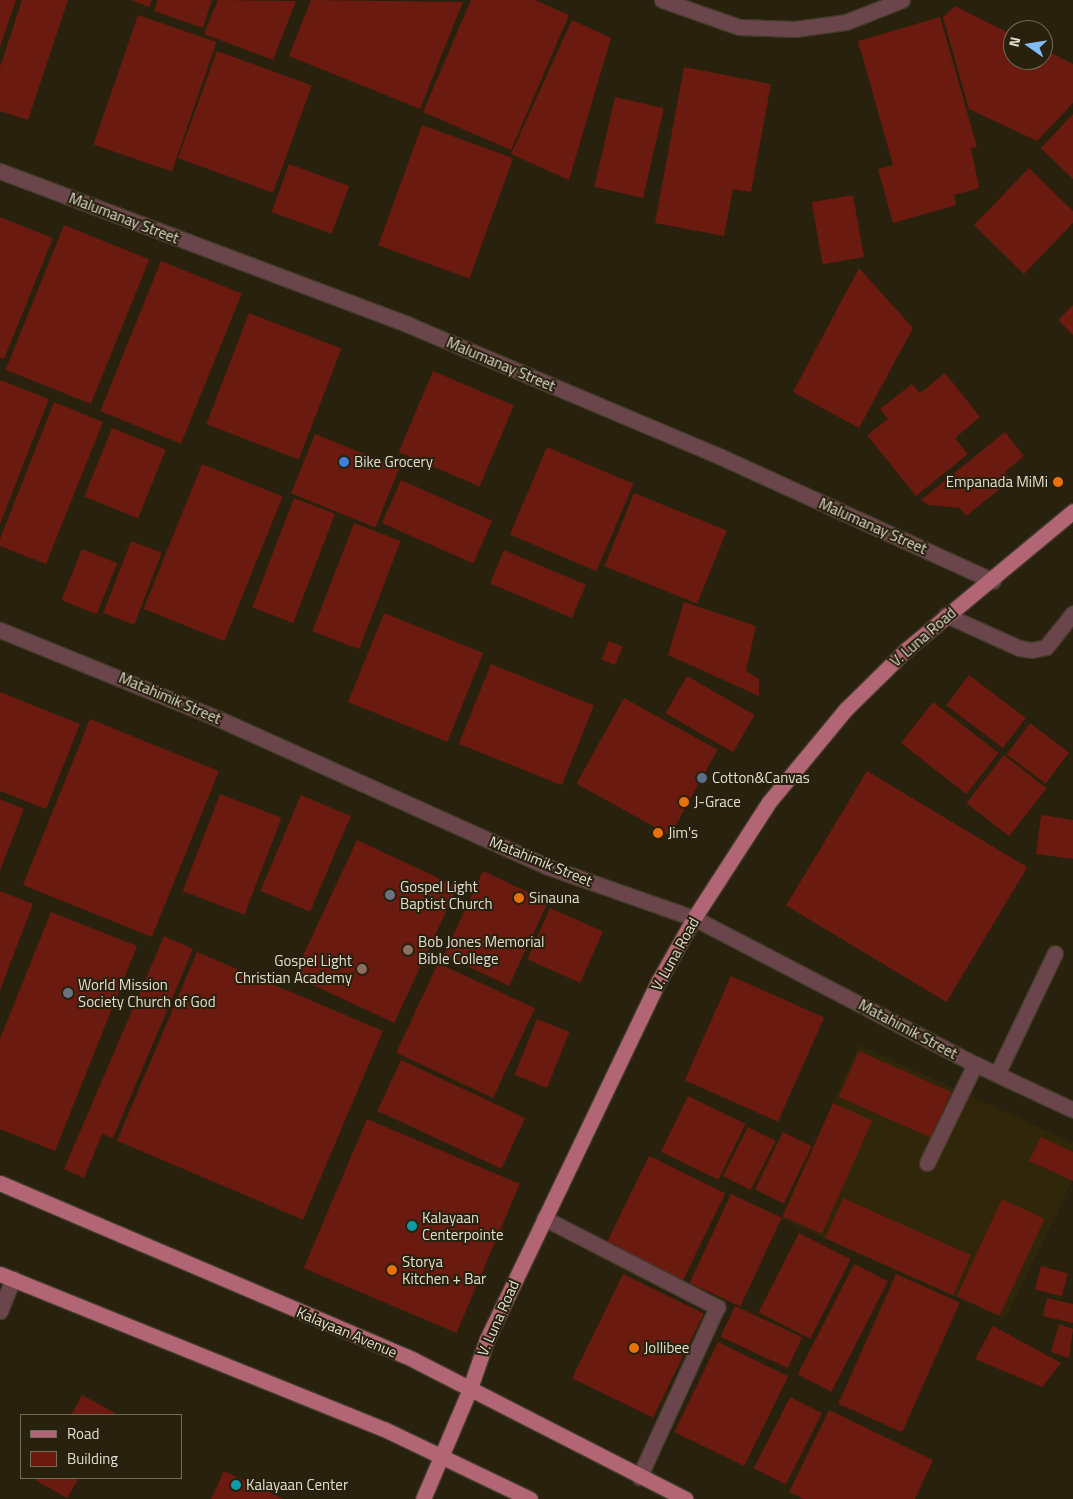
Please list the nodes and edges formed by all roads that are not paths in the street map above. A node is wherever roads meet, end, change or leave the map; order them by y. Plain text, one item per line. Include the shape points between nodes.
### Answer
1 (662, 0) edge
2 (902, 0) edge
3 (0, 171) edge
4 (1073, 511) edge
5 (993, 581) junction
6 (1073, 613) edge
7 (946, 615) junction
8 (0, 630) edge
9 (694, 918) junction
10 (1055, 953) dead end
11 (976, 1064) junction
12 (996, 1074) junction
13 (1073, 1110) edge
14 (927, 1163) dead end
15 (0, 1183) edge
16 (544, 1218) junction
17 (7, 1276) edge
18 (0, 1311) edge
19 (469, 1391) junction
20 (442, 1456) junction
21 (639, 1477) junction
22 (423, 1499) edge
23 (530, 1499) edge
24 (686, 1499) edge

1 - 2 street via 739,27 795,29 846,22
3 - 5 street, Malumanay Street via 418,329 720,456
4 - 5 main road, V. Luna Road
5 - 7 main road, V. Luna Road
6 - 7 street via 1046,647 1032,650 1019,648
7 - 9 main road, V. Luna Road via 846,709 769,802
8 - 9 street, Matahimik Street via 219,719 548,867
9 - 11 street, Matahimik Street
9 - 16 main road, V. Luna Road via 658,982
10 - 12 street
11 - 12 street, Matahimik Street
11 - 14 street
12 - 13 street, Matahimik Street
15 - 19 main road, Kalayaan Avenue via 414,1360
16 - 19 main road, V. Luna Road via 487,1339
16 - 21 street via 717,1307
17 - 18 street
17 - 20 main road via 264,1378
19 - 20 main road, V. Luna Road
19 - 21 main road, Kalayaan Avenue
20 - 22 main road, V. Luna Road
20 - 23 main road
21 - 24 main road, Kalayaan Avenue

